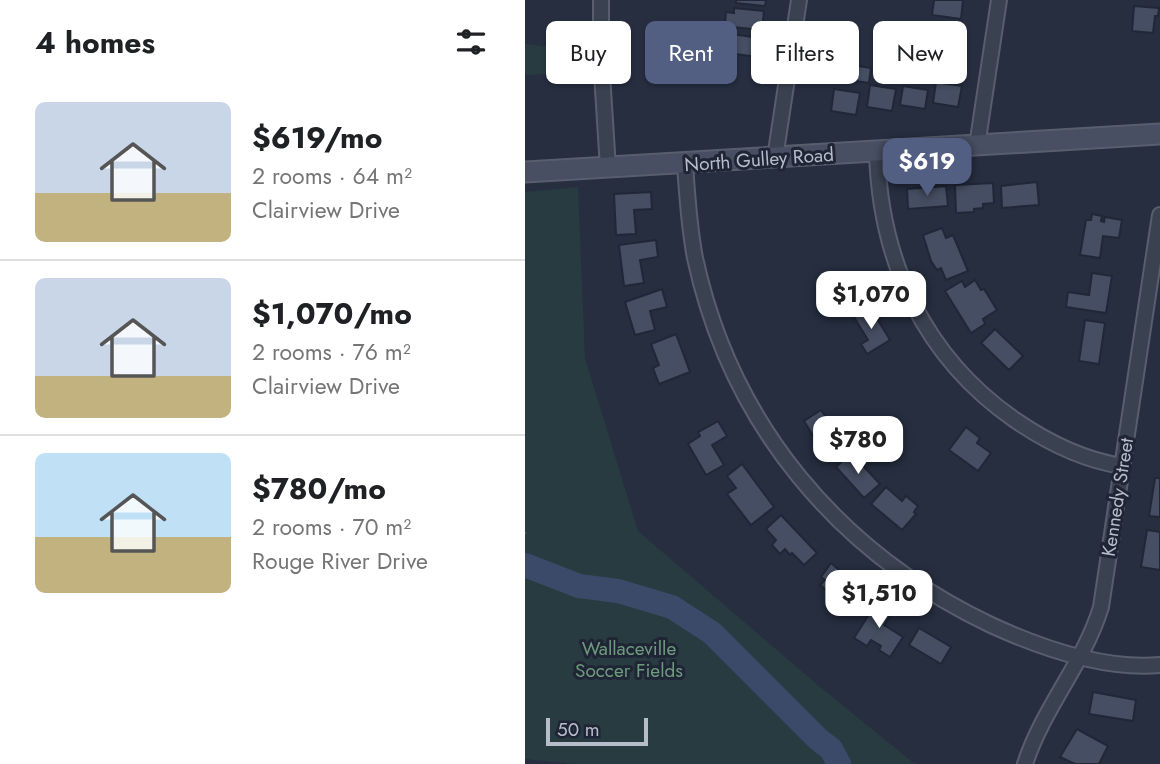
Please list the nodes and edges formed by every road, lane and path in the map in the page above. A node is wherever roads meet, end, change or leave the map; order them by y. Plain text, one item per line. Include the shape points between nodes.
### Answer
1 (601, 0) edge
2 (799, 0) edge
3 (999, 0) edge
4 (1160, 134) edge
5 (977, 146) junction
6 (877, 152) junction
7 (775, 158) junction
8 (685, 163) junction
9 (608, 168) junction
10 (525, 172) edge
11 (1160, 215) edge
12 (1122, 466) junction
13 (1081, 657) junction
14 (1160, 665) edge
15 (1025, 764) edge

1 - 9 street
2 - 7 street
3 - 5 street
4 - 5 street, North Gulley Road
5 - 6 street, North Gulley Road
6 - 7 street, North Gulley Road
6 - 12 street via 881,209 893,258 916,311 944,353 983,395 1028,429 1080,455
7 - 8 street, North Gulley Road
8 - 9 street, North Gulley Road
8 - 13 street via 695,257 718,338 752,409 799,478 856,537 922,587 1008,633
9 - 10 street, North Gulley Road
11 - 12 street, Kennedy Street
12 - 13 street, Kennedy Street via 1101,607
13 - 14 street
13 - 15 street, Kennedy Street via 1043,721

